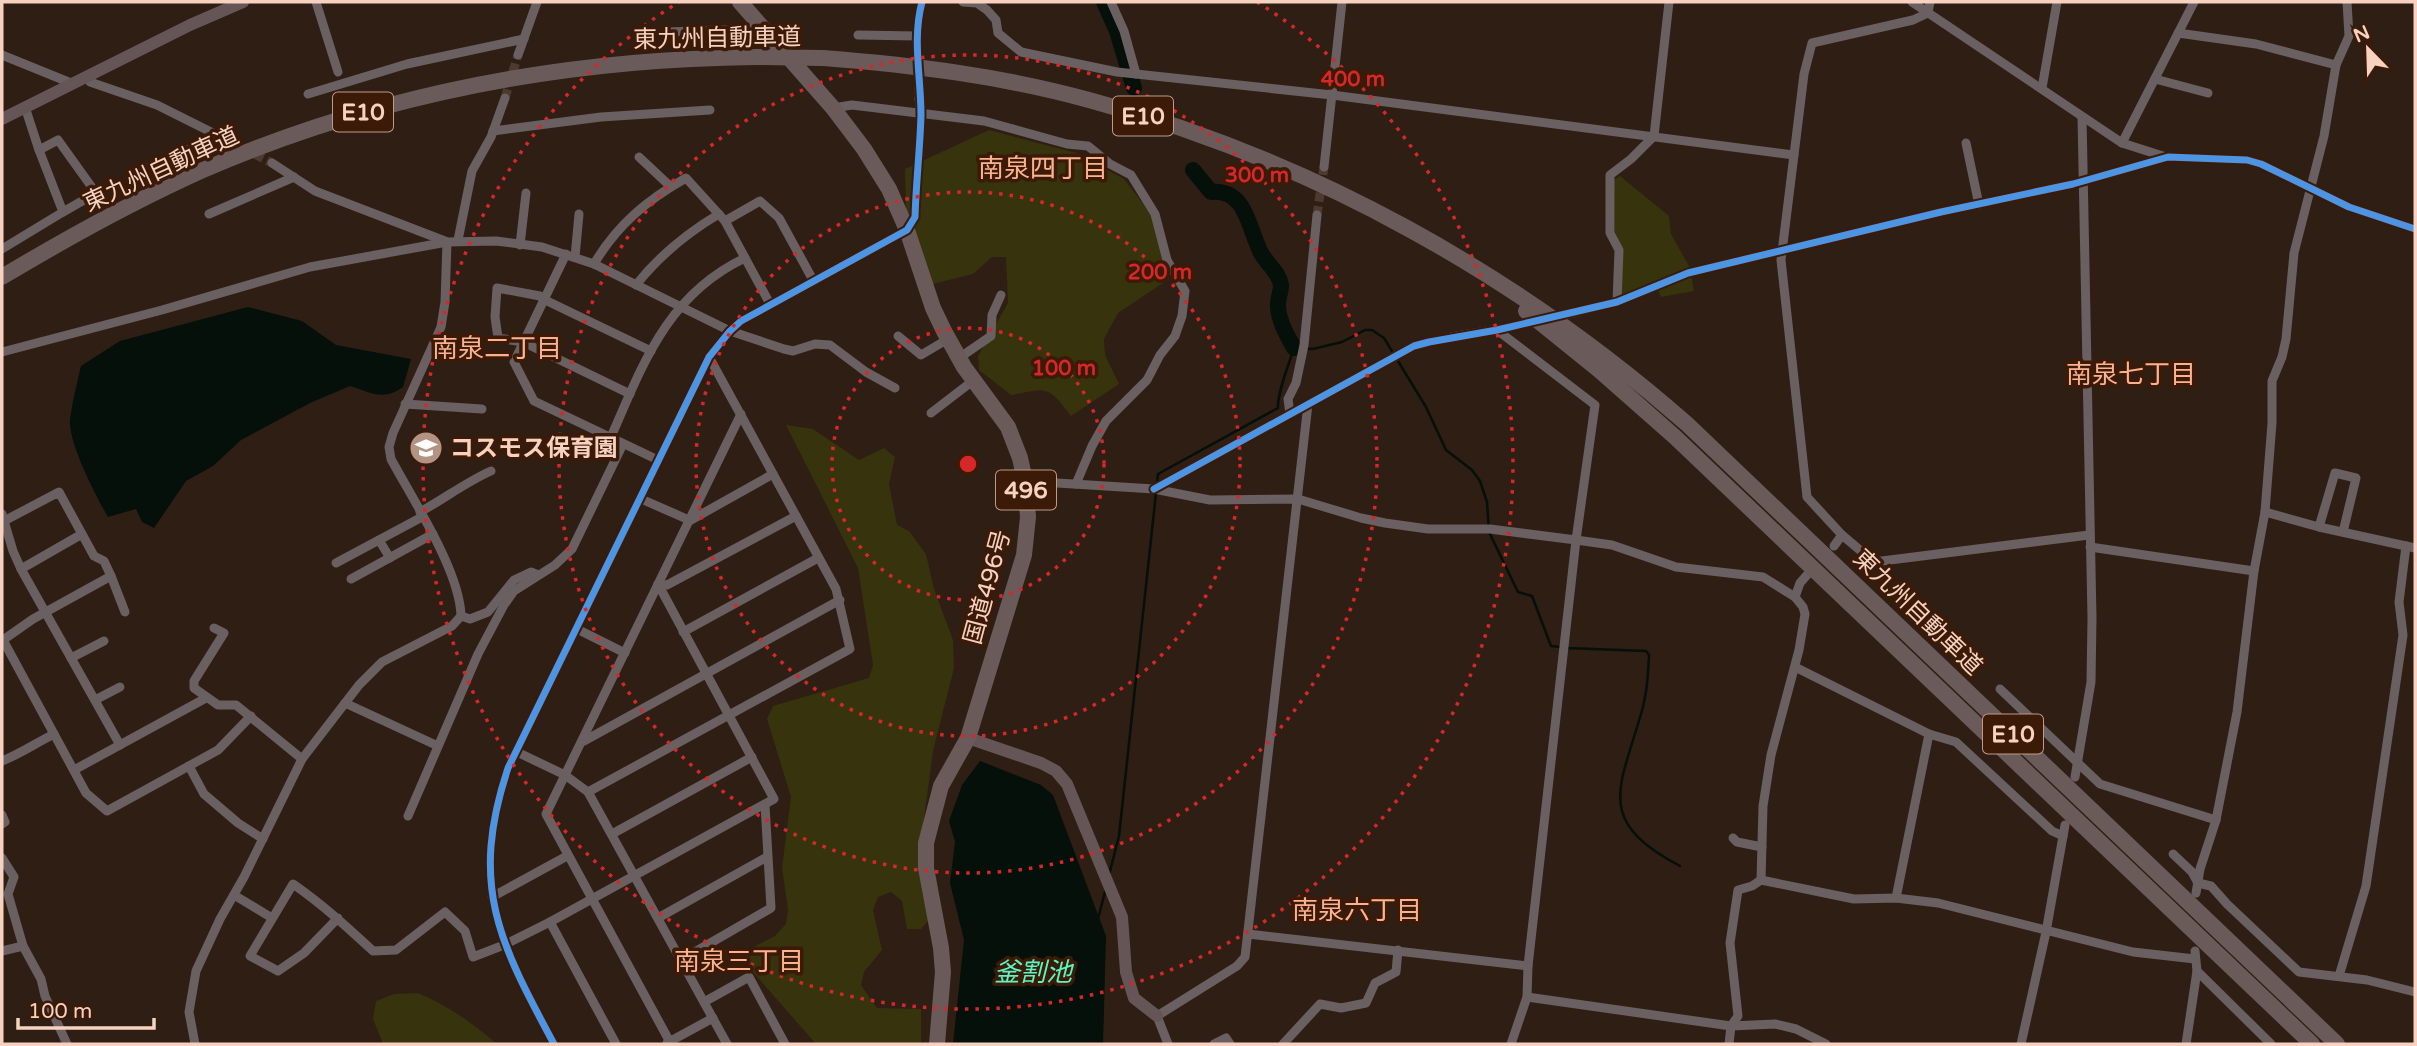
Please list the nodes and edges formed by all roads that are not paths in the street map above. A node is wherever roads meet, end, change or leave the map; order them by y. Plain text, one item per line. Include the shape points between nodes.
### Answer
1 (243, 2) edge
2 (316, 2) edge
3 (537, 2) edge
4 (740, 2) edge
5 (922, 2) edge
6 (963, 2) edge
7 (1111, 2) edge
8 (1342, 2) edge
9 (1669, 2) edge
10 (1912, 2) edge
11 (1930, 2) edge
12 (2057, 2) edge
13 (2194, 2) edge
14 (2347, 2) edge
15 (1928, 13) junction
16 (757, 22) junction
17 (668, 32) dead end
18 (2179, 33) junction
19 (858, 35) dead end
20 (524, 39) junction
21 (2, 55) edge
22 (518, 55) tunnel mouth
23 (2336, 65) junction
24 (338, 72) dead end
25 (1136, 74) junction
26 (86, 76) junction
27 (2155, 79) junction
28 (71, 83) junction
29 (2042, 88) junction
30 (2208, 93) dead end
31 (308, 94) dead end
32 (1332, 95) junction
33 (505, 98) tunnel mouth
34 (919, 98) tunnel mouth
35 (25, 107) junction
36 (833, 108) junction
37 (710, 110) dead end
38 (921, 114) junction
39 (2082, 117) junction
40 (2, 119) edge
41 (494, 131) junction
42 (219, 136) junction
43 (1654, 136) junction
44 (232, 142) tunnel mouth
45 (1966, 143) dead end
46 (2122, 143) junction
47 (39, 150) junction
48 (1794, 155) junction
49 (639, 157) dead end
50 (2168, 157) junction
51 (272, 163) tunnel mouth
52 (1324, 167) tunnel mouth
53 (146, 168) dead end
54 (293, 177) junction
55 (2082, 179) junction
56 (671, 187) junction
57 (2310, 189) junction
58 (526, 193) dead end
59 (1979, 205) junction
60 (63, 212) junction
61 (209, 214) dead end
62 (579, 214) dead end
63 (1317, 215) tunnel mouth
64 (722, 217) junction
65 (2415, 229) edge
66 (907, 230) junction
67 (458, 240) junction
68 (447, 242) junction
69 (520, 245) junction
70 (1440, 248) junction
71 (2, 249) edge
72 (1782, 251) junction
73 (570, 256) junction
74 (744, 258) junction
75 (594, 264) junction
76 (2, 278) edge
77 (813, 280) junction
78 (636, 285) junction
79 (1001, 295) dead end
80 (544, 299) junction
81 (1616, 302) junction
82 (770, 304) junction
83 (679, 307) junction
84 (1574, 313) tunnel mouth
85 (1511, 327) tunnel mouth
86 (1497, 330) junction
87 (730, 331) junction
88 (898, 336) dead end
89 (948, 339) junction
90 (523, 342) junction
91 (651, 351) junction
92 (2, 352) edge
93 (709, 357) junction
94 (959, 358) junction
95 (974, 380) junction
96 (895, 388) dead end
97 (630, 394) junction
98 (405, 404) junction
99 (1308, 404) junction
100 (482, 409) dead end
101 (931, 413) dead end
102 (741, 414) junction
103 (1290, 414) junction
104 (611, 437) junction
105 (624, 444) junction
106 (658, 460) junction
107 (491, 471) dead end
108 (773, 474) junction
109 (1025, 481) junction
110 (1076, 484) junction
111 (1154, 489) junction
112 (639, 498) junction
113 (1298, 499) junction
114 (2265, 512) junction
115 (421, 515) junction
116 (796, 516) junction
117 (3, 517) edge
118 (689, 520) junction
119 (2319, 527) junction
120 (2343, 532) junction
121 (82, 534) junction
122 (433, 534) junction
123 (1842, 535) junction
124 (2089, 535) junction
125 (379, 540) junction
126 (1576, 540) junction
127 (1834, 546) dead end
128 (2090, 547) junction
129 (2411, 547) edge
130 (390, 558) junction
131 (818, 558) junction
132 (336, 563) dead end
133 (22, 569) junction
134 (2254, 571) junction
135 (538, 575) junction
136 (1807, 575) dead end
137 (111, 576) junction
138 (351, 579) dead end
139 (657, 584) junction
140 (1795, 597) junction
141 (840, 600) junction
142 (124, 611) dead end
143 (46, 612) junction
144 (461, 616) junction
145 (214, 628) dead end
146 (577, 629) junction
147 (683, 632) junction
148 (104, 641) dead end
149 (625, 653) junction
150 (71, 657) junction
151 (1795, 667) junction
152 (707, 674) junction
153 (120, 687) dead end
154 (2000, 689) dead end
155 (205, 698) junction
156 (95, 700) junction
157 (345, 703) junction
158 (729, 715) junction
159 (251, 716) junction
160 (54, 734) junction
161 (1930, 734) junction
162 (968, 738) junction
163 (582, 741) junction
164 (120, 745) junction
165 (438, 746) junction
166 (517, 752) junction
167 (752, 757) junction
168 (302, 759) junction
169 (2, 761) edge
170 (2078, 761) junction
171 (189, 766) junction
172 (74, 770) junction
173 (565, 775) junction
174 (2075, 777) dead end
175 (588, 792) junction
176 (765, 805) junction
177 (2, 815) edge
178 (408, 817) dead end
179 (2216, 820) junction
180 (2, 824) edge
181 (2065, 825) dead end
182 (612, 834) junction
183 (2063, 836) junction
184 (1733, 838) dead end
185 (263, 839) junction
186 (1762, 847) junction
187 (2173, 854) dead end
188 (567, 856) junction
189 (767, 857) junction
190 (2, 858) edge
191 (634, 875) junction
192 (1761, 880) junction
193 (2197, 888) junction
194 (234, 895) junction
195 (492, 897) junction
196 (1896, 898) junction
197 (592, 899) junction
198 (272, 918) junction
199 (338, 918) junction
200 (658, 918) junction
201 (550, 922) junction
202 (2046, 932) junction
203 (1248, 934) junction
204 (504, 945) junction
205 (23, 946) junction
206 (1398, 950) junction
207 (2, 951) edge
208 (681, 960) junction
209 (1528, 966) junction
210 (2197, 971) junction
211 (2339, 976) junction
212 (2415, 992) edge
213 (1527, 997) junction
214 (704, 1002) junction
215 (1157, 1016) junction
216 (713, 1018) junction
217 (1731, 1026) junction
218 (668, 1043) edge
219 (67, 1044) edge
220 (195, 1044) edge
221 (555, 1044) edge
222 (616, 1044) edge
223 (727, 1044) edge
224 (785, 1044) edge
225 (937, 1044) edge
226 (1168, 1044) edge
227 (1214, 1044) edge
228 (1230, 1044) edge
229 (1283, 1044) edge
230 (1511, 1044) edge
231 (1729, 1044) edge
232 (1826, 1044) edge
233 (2021, 1044) edge
234 (2186, 1044) edge
235 (2272, 1044) edge
236 (2312, 1044) edge
237 (2337, 1044) edge

1 - 26 street
2 - 24 street
3 - 20 street
4 - 16 highway, 国道496号 / 496
5 - 19 street via 918,40
6 - 25 street via 987,10 996,20 998,33 1021,52
7 - 25 street
8 - 32 street
9 - 43 street
10 - 15 street
11 - 15 street
12 - 29 street
13 - 18 street
14 - 23 street via 2349,36
15 - 29 street
15 - 48 street via 1812,43
16 - 17 street via 744,29
16 - 36 highway, 国道496号 / 496
18 - 23 street via 2256,44
18 - 27 street
20 - 22 street
20 - 31 street via 407,64
21 - 28 street
23 - 57 street
25 - 32 street
26 - 28 street
26 - 42 street via 90,82 157,105
27 - 30 street
27 - 46 street
28 - 35 street
29 - 39 street
32 - 43 street
32 - 52 street
33 - 41 street
34 - 38 street
35 - 40 street
35 - 47 street
36 - 38 street via 852,105
36 - 66 highway, 国道496号 / 496 via 889,189
37 - 41 street via 601,117
38 - 66 street via 915,217
38 - 110 street via 984,121 1088,146 1131,176 1155,214 1167,260 1185,290 1182,316 1147,380 1106,421
39 - 46 street
39 - 55 street
41 - 67 street via 472,171
42 - 44 street
42 - 53 street
43 - 48 street
43 - 81 street via 1610,175 1610,233 1619,250
45 - 59 street
46 - 50 street
47 - 60 street
47 - 60 street via 58,140 96,193
48 - 72 street
49 - 56 street
50 - 55 street
50 - 57 street via 2247,160
51 - 54 street
54 - 61 street
54 - 68 street via 315,191
55 - 59 street
55 - 124 street
56 - 64 street via 687,178
56 - 75 street via 610,238
57 - 65 street
57 - 114 street via 2294,253 2286,339 2271,388
58 - 69 street
59 - 72 street
60 - 71 street
62 - 73 street
63 - 103 street via 1304,345 1288,399
64 - 74 street
64 - 77 street via 760,201 779,218
64 - 78 street via 700,225 670,248
66 - 77 street
66 - 89 highway, 国道496号 / 496
67 - 68 street
67 - 69 street
68 - 92 street via 310,268
68 - 98 street via 440,327
69 - 73 street
70 - 76 highway, 東九州自動車道 / E10, bridge via 1312,180 1203,136 1089,100 977,75 824,58 695,57 553,71 371,110 202,171
70 - 236 highway, 東九州自動車道 / E10 via 1563,340 1675,437
70 - 237 highway, 東九州自動車道 / E10 via 1571,330 1687,425
72 - 81 street via 1688,273
72 - 123 street via 1807,497
73 - 75 street
73 - 80 street
74 - 82 street
74 - 83 street via 710,277
75 - 78 street
77 - 82 street
78 - 83 street
79 - 94 street via 992,315 991,336
80 - 90 street
80 - 90 street via 496,288 498,338
80 - 91 street
81 - 84 street
82 - 87 street
83 - 87 street
83 - 91 street
85 - 86 street
86 - 99 street via 1414,346
86 - 126 street via 1595,405
87 - 93 street
87 - 96 street via 793,351 830,345
88 - 89 street via 921,355
89 - 94 highway, 国道496号 / 496
90 - 97 street
90 - 104 street via 514,362 534,401
91 - 97 street
93 - 102 street
93 - 106 street
94 - 95 highway, 国道496号 / 496
95 - 101 street
95 - 109 highway, 国道496号 / 496 via 1008,427
97 - 104 street
98 - 100 street
98 - 115 street via 389,453
99 - 103 street
99 - 113 street
102 - 108 street
102 - 118 street
103 - 111 street
104 - 105 street
105 - 106 street
105 - 135 street via 572,549
106 - 112 street
107 - 115 street
108 - 116 street
108 - 118 street
109 - 110 street
109 - 162 highway, 国道496号 / 496 via 1024,555
110 - 111 street
111 - 113 street via 1210,500
112 - 118 street
112 - 146 street
113 - 126 street via 1385,523
113 - 203 street
114 - 119 street
114 - 134 street
115 - 122 street
115 - 125 street
116 - 131 street
116 - 139 street via 667,585
117 - 121 street via 59,492
117 - 133 street
118 - 139 street
119 - 120 street
119 - 120 street via 2335,473 2356,478
120 - 129 street
121 - 133 street
121 - 137 street
122 - 130 street
122 - 144 street via 458,590
123 - 124 street via 1874,562
123 - 127 street
124 - 128 street
125 - 130 street
125 - 132 street
126 - 140 street via 1612,545 1676,567 1763,577
126 - 209 street
128 - 134 street
128 - 170 street via 2091,682
129 - 211 street via 2399,602 2403,635 2366,886
130 - 138 street
131 - 141 street
131 - 147 street
133 - 143 street
134 - 179 street
135 - 144 street via 531,572 514,580 488,612 470,619
135 - 165 street via 514,591 504,605
136 - 140 street
137 - 142 street
137 - 143 street
139 - 147 street
139 - 149 street
140 - 151 street via 1805,614
141 - 152 street
141 - 158 street via 850,649
143 - 150 street
143 - 160 street via 3,640
144 - 157 street via 452,626 382,662
145 - 155 street via 224,633 194,681 194,688
146 - 149 street
146 - 166 street
147 - 152 street
148 - 150 street
149 - 163 street
150 - 156 street
151 - 161 street
151 - 186 street via 1771,754
152 - 158 street
152 - 163 street
153 - 156 street
154 - 170 street
155 - 159 street via 219,705 236,705
155 - 164 street
156 - 164 street
157 - 165 street
157 - 168 street
158 - 167 street
158 - 175 street
159 - 168 street
159 - 171 street via 218,750
160 - 169 street
160 - 172 street
161 - 183 street via 1956,742 2052,831
161 - 196 street
162 - 215 street via 1041,763 1067,784 1122,917 1126,972 1134,998
162 - 225 highway, 国道496号 / 496 via 941,786 926,843 943,972
163 - 173 street
164 - 172 street
165 - 178 street
166 - 173 street
166 - 195 street via 493,826
167 - 176 street via 774,799
167 - 182 street
168 - 185 street
170 - 174 street
170 - 179 street via 2100,784
171 - 172 street via 107,811 86,793
171 - 185 street via 204,794
173 - 175 street
173 - 188 street via 546,814
175 - 182 street
176 - 189 street
176 - 191 street
177 - 180 street
179 - 193 street
181 - 183 street
182 - 191 street
183 - 202 street
184 - 186 street
185 - 194 street
186 - 192 street
187 - 193 street via 2192,872
188 - 195 street
188 - 197 street
189 - 200 street
189 - 208 street via 771,908
190 - 205 street via 14,877 8,894
191 - 197 street
191 - 200 street
192 - 196 street via 1854,899
192 - 217 street via 1738,890 1730,943 1738,1016
193 - 211 street via 2211,886 2299,972
194 - 198 street
194 - 220 street via 193,981 189,1012
195 - 204 street
196 - 202 street via 1938,903
197 - 201 street
197 - 218 street
198 - 199 street via 293,884
198 - 199 street via 250,956 278,971 304,953
199 - 204 street via 373,951 396,950 445,912 465,931 473,957
200 - 208 street
201 - 204 street
201 - 222 street
202 - 210 street via 2133,952 2195,955
202 - 233 street
203 - 206 street
203 - 215 street via 1242,963
204 - 221 street
205 - 207 street
205 - 219 street
206 - 209 street
206 - 229 street via 1396,972 1375,984 1366,1003 1341,1008 1320,1004
208 - 214 street
209 - 213 street
210 - 234 street
210 - 235 street
211 - 212 street
213 - 217 street
213 - 230 street
214 - 216 street
214 - 224 street via 749,977
215 - 226 street
216 - 218 street
216 - 223 street
217 - 231 street
217 - 232 street via 1775,1024
227 - 228 street via 1226,1038

